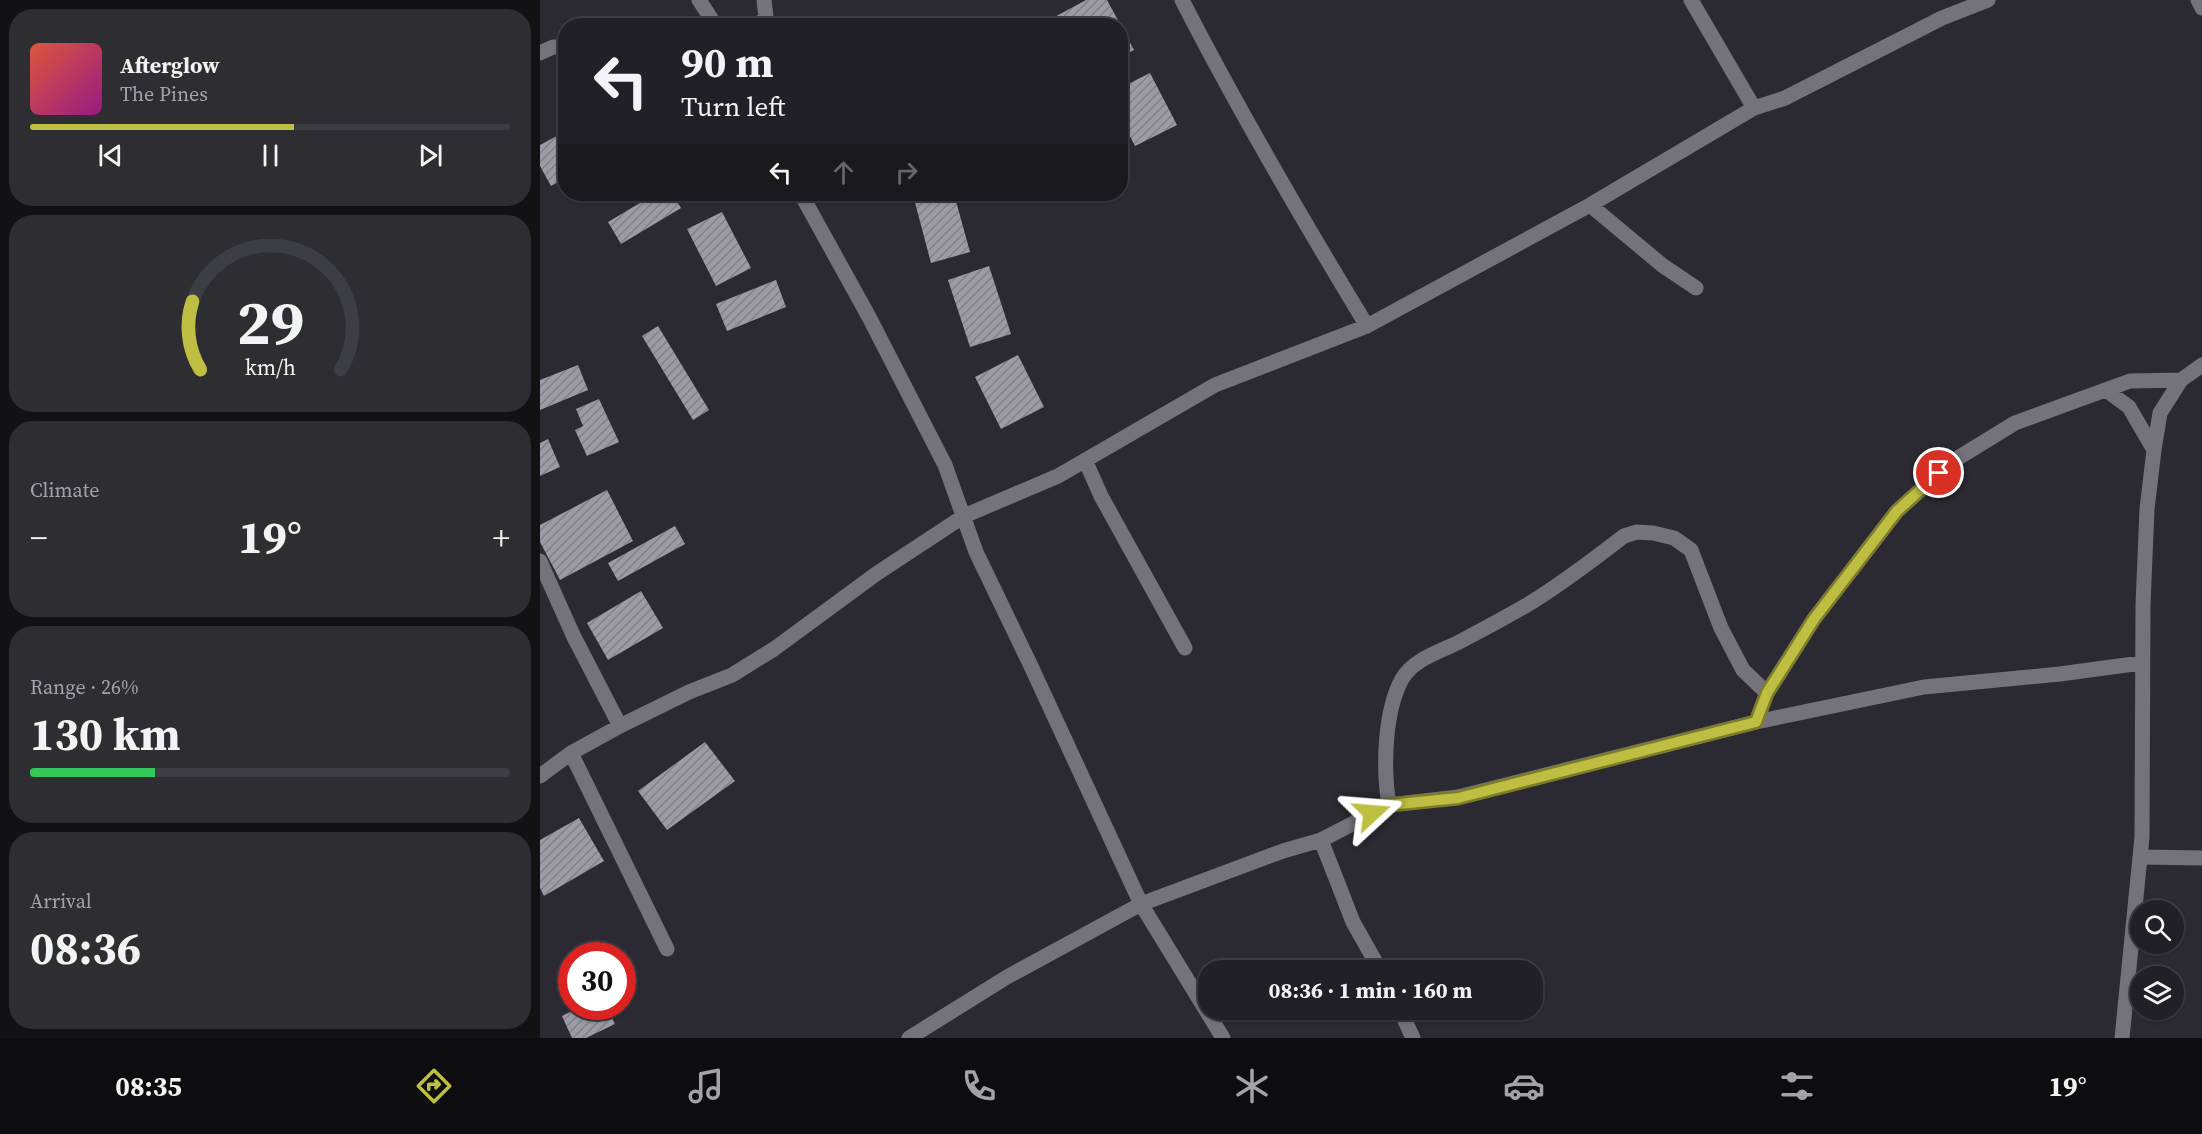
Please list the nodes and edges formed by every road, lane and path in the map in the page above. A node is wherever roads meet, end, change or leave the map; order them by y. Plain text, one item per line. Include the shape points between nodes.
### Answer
1 (699, 0) edge
2 (764, 0) edge
3 (1182, 0) edge
4 (1691, 0) edge
5 (1988, 0) edge
6 (2198, 0) edge
7 (2202, 8) edge
8 (711, 18) edge
9 (765, 18) edge
10 (558, 47) edge
11 (540, 53) edge
12 (1754, 108) junction
13 (805, 201) edge
14 (1590, 205) junction
15 (1696, 288) dead end
16 (1367, 326) junction
17 (2202, 365) edge
18 (2181, 381) junction
19 (2106, 390) junction
20 (2154, 450) junction
21 (1085, 460) junction
22 (963, 516) junction
23 (540, 561) edge
24 (1185, 648) dead end
25 (2141, 663) junction
26 (1767, 693) junction
27 (1756, 722) junction
28 (620, 726) junction
29 (571, 753) junction
30 (540, 776) edge
31 (1389, 805) junction
32 (1321, 840) junction
33 (2140, 856) junction
34 (2202, 858) edge
35 (1141, 904) junction
36 (667, 950) dead end
37 (1374, 960) edge
38 (1405, 1020) edge
39 (909, 1038) edge
40 (1223, 1038) edge
41 (1413, 1038) edge
42 (2122, 1038) edge

1 - 8 street
2 - 9 street
3 - 16 street via 1300,216
4 - 12 street
5 - 12 street via 1942,18 1785,98
6 - 7 street
10 - 11 street
12 - 14 street
13 - 22 street via 945,465
14 - 15 street
14 - 16 street
16 - 21 street via 1215,385
17 - 18 street
18 - 19 street via 2130,381
18 - 20 street via 2160,412
19 - 20 street via 2129,407
19 - 26 street via 2015,423 1953,461 1897,511 1814,619
20 - 25 street via 2147,509
21 - 22 street via 1058,476
21 - 24 street
22 - 28 street via 732,675
22 - 35 street via 976,552
23 - 28 street
25 - 27 street via 1924,687
25 - 33 street
26 - 27 street
26 - 31 street via 1743,670 1691,550 1674,538 1637,532 1624,536 1529,603 1419,662 1403,679 1392,708 1387,748 1385,783
27 - 31 street via 1458,798
28 - 29 street
29 - 30 street
29 - 36 street
31 - 32 street
32 - 35 street
32 - 37 street via 1353,922
33 - 34 street
33 - 42 street
35 - 39 street via 1007,977
35 - 40 street
38 - 41 street

